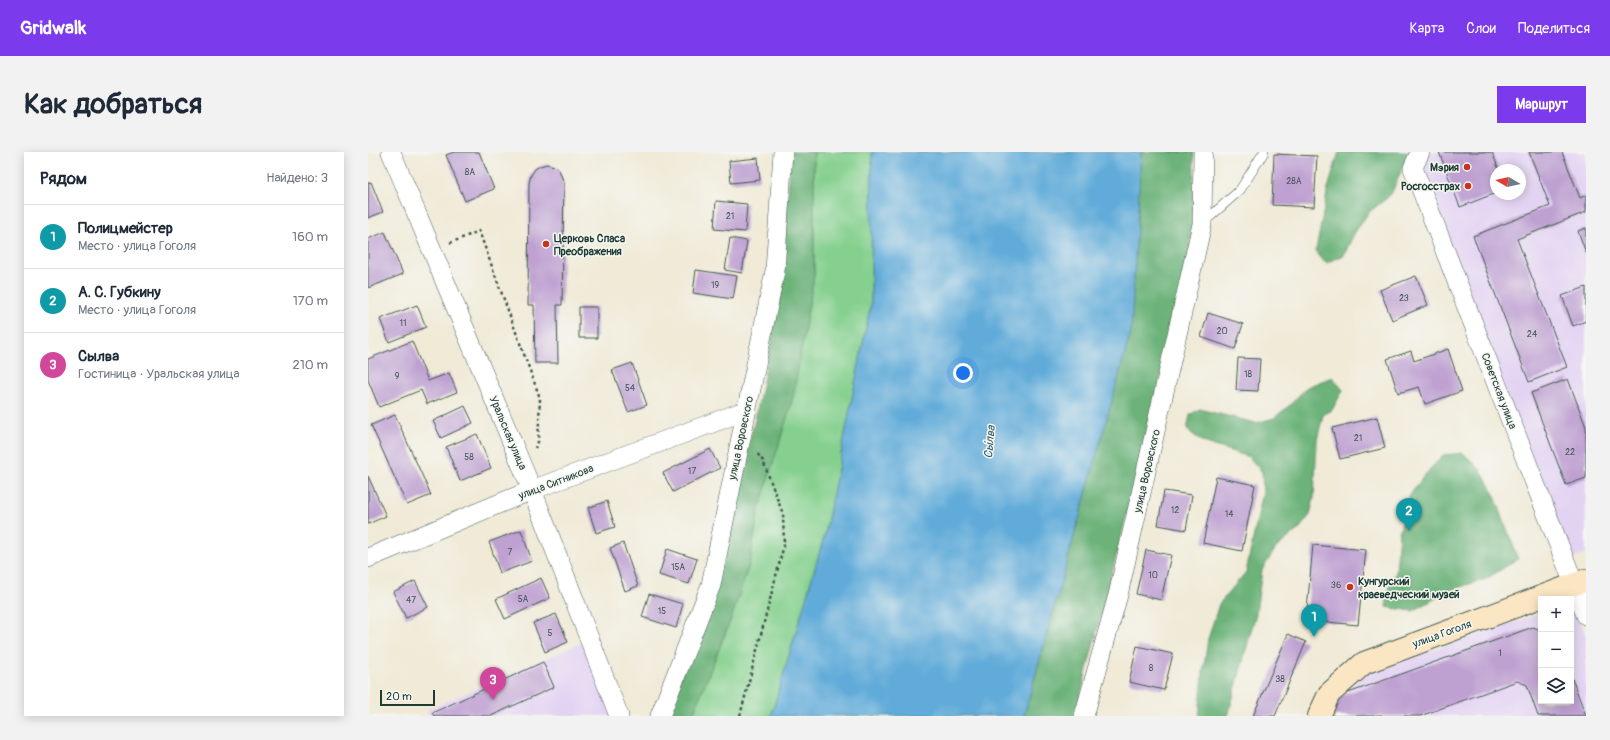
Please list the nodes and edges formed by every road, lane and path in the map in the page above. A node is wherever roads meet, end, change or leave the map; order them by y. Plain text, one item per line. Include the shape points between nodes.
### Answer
1 (391, 152) edge
2 (783, 152) edge
3 (1203, 152) edge
4 (1264, 152) edge
5 (1416, 160) edge
6 (1202, 224) junction
7 (432, 251) junction
8 (746, 410) junction
9 (742, 431) junction
10 (524, 470) junction
11 (532, 490) junction
12 (368, 558) edge
13 (1580, 583) edge
14 (1586, 614) edge
15 (619, 716) edge
16 (660, 716) edge
17 (740, 716) edge
18 (1084, 716) edge
19 (1318, 716) edge

1 - 7 street, Уральская улица
2 - 8 street, улица Воровского via 775,271
3 - 6 street
4 - 6 lane via 1240,190
5 - 13 street, Советская улица
6 - 18 street, улица Воровского via 1118,595
7 - 10 street, Уральская улица
7 - 10 path via 479,231 540,398 538,442
8 - 9 street, улица Воровского
8 - 11 street, улица Ситникова
9 - 16 street, улица Воровского via 711,584
9 - 17 path via 763,461 783,514 784,545
10 - 11 street, Уральская улица
11 - 12 street, улица Ситникова
11 - 15 street, Уральская улица
13 - 14 street, Советская улица
13 - 19 street, улица Гоголя via 1364,663 1329,694

